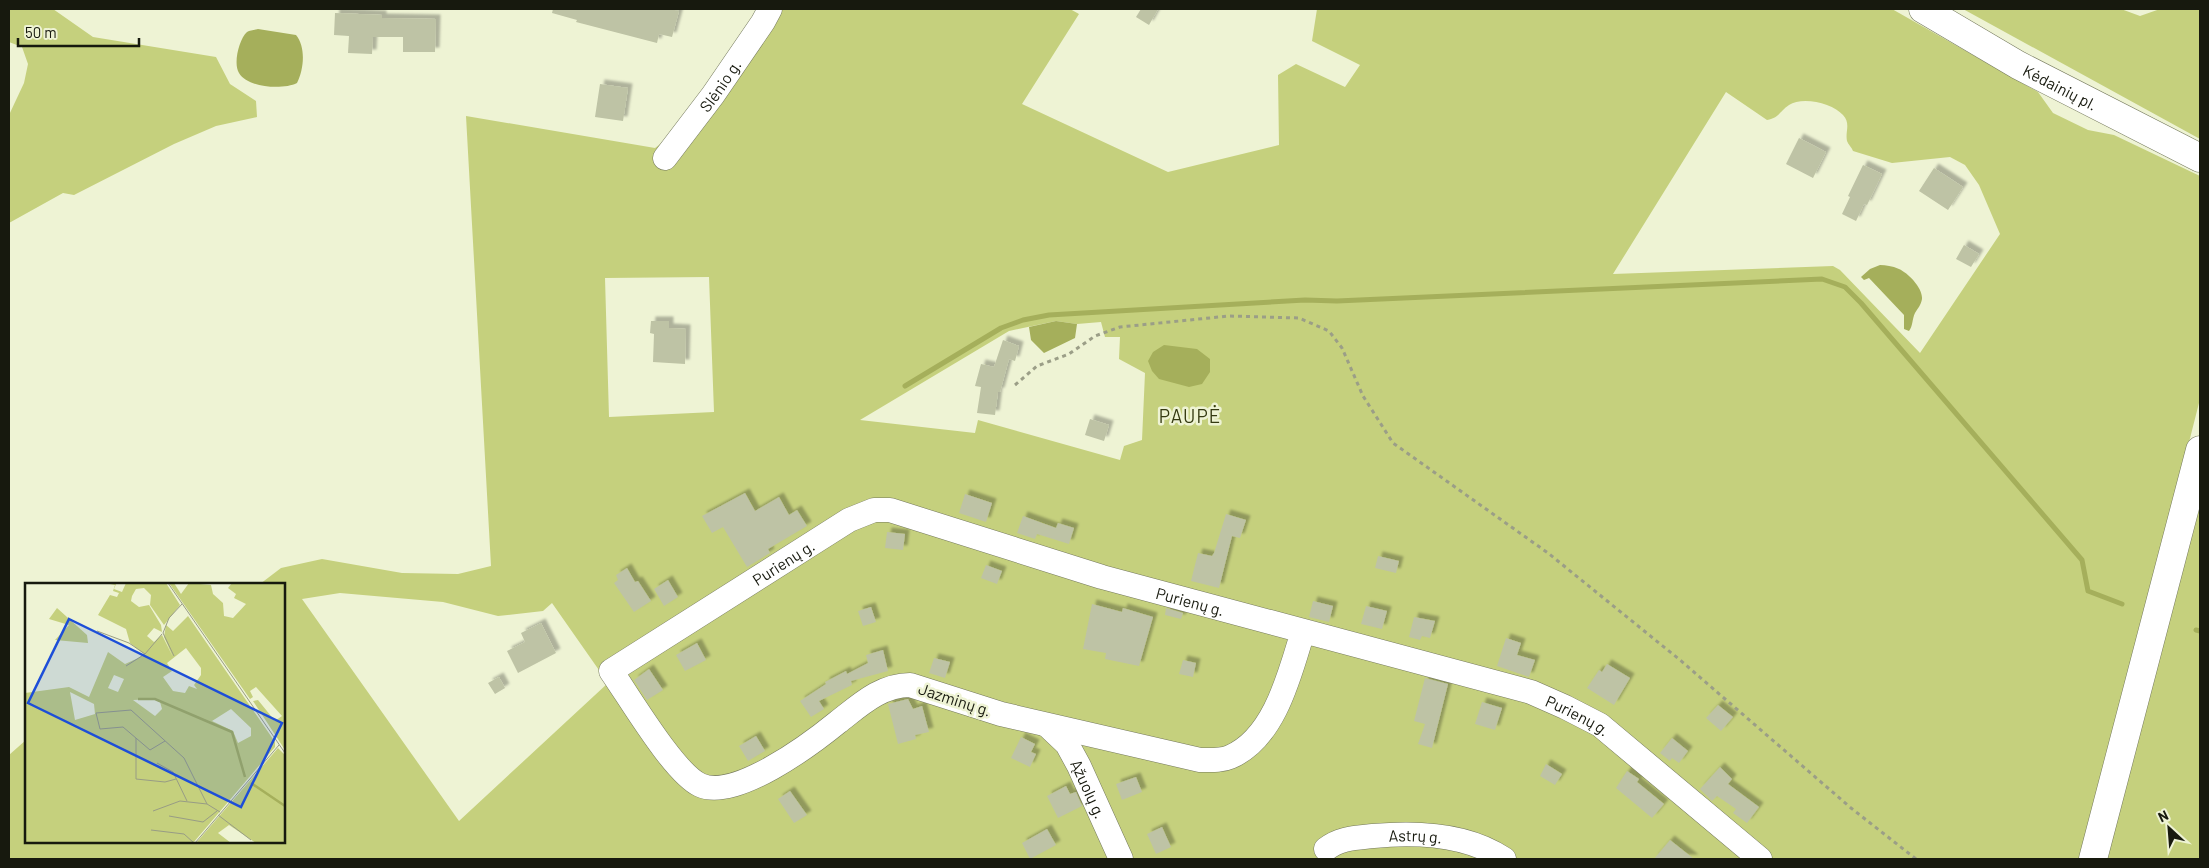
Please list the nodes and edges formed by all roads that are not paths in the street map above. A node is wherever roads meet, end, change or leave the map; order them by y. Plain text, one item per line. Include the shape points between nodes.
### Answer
1 (770, 9) edge
2 (1922, 9) edge
3 (665, 158) dead end
4 (2200, 158) edge
5 (2200, 450) edge
6 (1303, 631) junction
7 (612, 672) joint
8 (1048, 726) junction
9 (1326, 849) dead end
10 (1121, 859) edge
11 (1504, 859) edge
12 (1760, 859) edge
13 (2093, 859) edge

1 - 3 street, Slėnio g. via 713,95
2 - 4 main road, Kėdainių pl. via 2018,65
5 - 13 main road
6 - 7 street, Purienų g. via 1102,577 890,510 874,510 849,520
6 - 8 street, Jazminų g. via 1284,693 1255,738 1229,758 1200,760
6 - 12 street, Purienų g. via 1531,692 1565,707 1600,725
7 - 8 street, Jazminų g. via 673,761 694,781 712,789 761,774 822,735 881,691 897,685 910,685
8 - 10 street, Ąžuolų g. via 1067,744
9 - 11 street, Astrų g. via 1346,839 1425,833 1481,848

